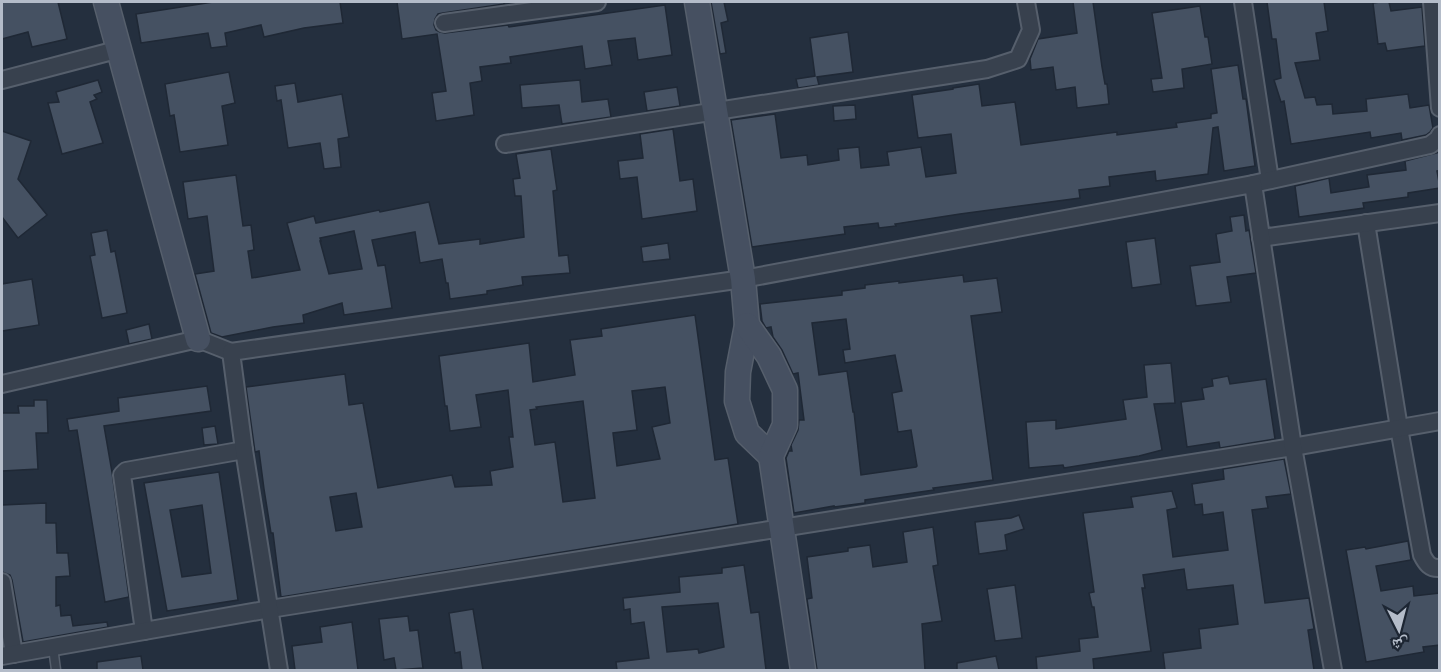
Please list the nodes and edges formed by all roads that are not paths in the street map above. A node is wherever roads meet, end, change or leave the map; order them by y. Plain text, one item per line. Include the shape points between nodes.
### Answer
1 (106, 2) edge
2 (597, 2) edge
3 (698, 2) edge
4 (1026, 2) edge
5 (1243, 2) edge
6 (1432, 2) edge
7 (444, 23) dead end
8 (120, 49) junction
9 (2, 80) edge
10 (1440, 108) edge
11 (716, 112) junction
12 (1440, 135) edge
13 (505, 144) dead end
14 (1270, 180) junction
15 (1253, 184) junction
16 (1440, 213) edge
17 (1366, 223) junction
18 (1261, 238) junction
19 (743, 279) junction
20 (747, 325) junction
21 (198, 339) junction
22 (231, 352) junction
23 (2, 384) edge
24 (1440, 421) edge
25 (1399, 428) junction
26 (1293, 447) junction
27 (244, 450) junction
28 (771, 456) junction
29 (782, 529) junction
30 (1440, 568) edge
31 (2, 582) edge
32 (270, 609) junction
33 (144, 631) junction
34 (53, 647) junction
35 (8, 655) edge
36 (56, 670) edge
37 (279, 670) edge
38 (803, 670) edge
39 (1333, 670) edge

1 - 8 street
2 - 7 street
3 - 11 street
4 - 11 street via 1031,30 1018,58 987,69
5 - 14 street
6 - 10 street
8 - 9 street
8 - 21 street
11 - 13 street
11 - 19 street
12 - 14 street via 1430,145
14 - 15 street
15 - 18 street
15 - 19 street
16 - 17 street
17 - 18 street
17 - 25 street
18 - 26 street
19 - 20 street
19 - 22 street
20 - 28 street via 736,401 747,434
20 - 28 street via 769,356 785,390 785,425
21 - 22 street
21 - 23 street
22 - 27 street
24 - 25 street
25 - 26 street
25 - 30 street via 1422,555 1427,565
26 - 29 street
26 - 39 street
27 - 32 street
27 - 33 street via 124,472
28 - 29 street
29 - 32 street
29 - 38 street
31 - 35 street
32 - 33 street
32 - 37 street
33 - 34 street
34 - 35 street
34 - 36 lane

